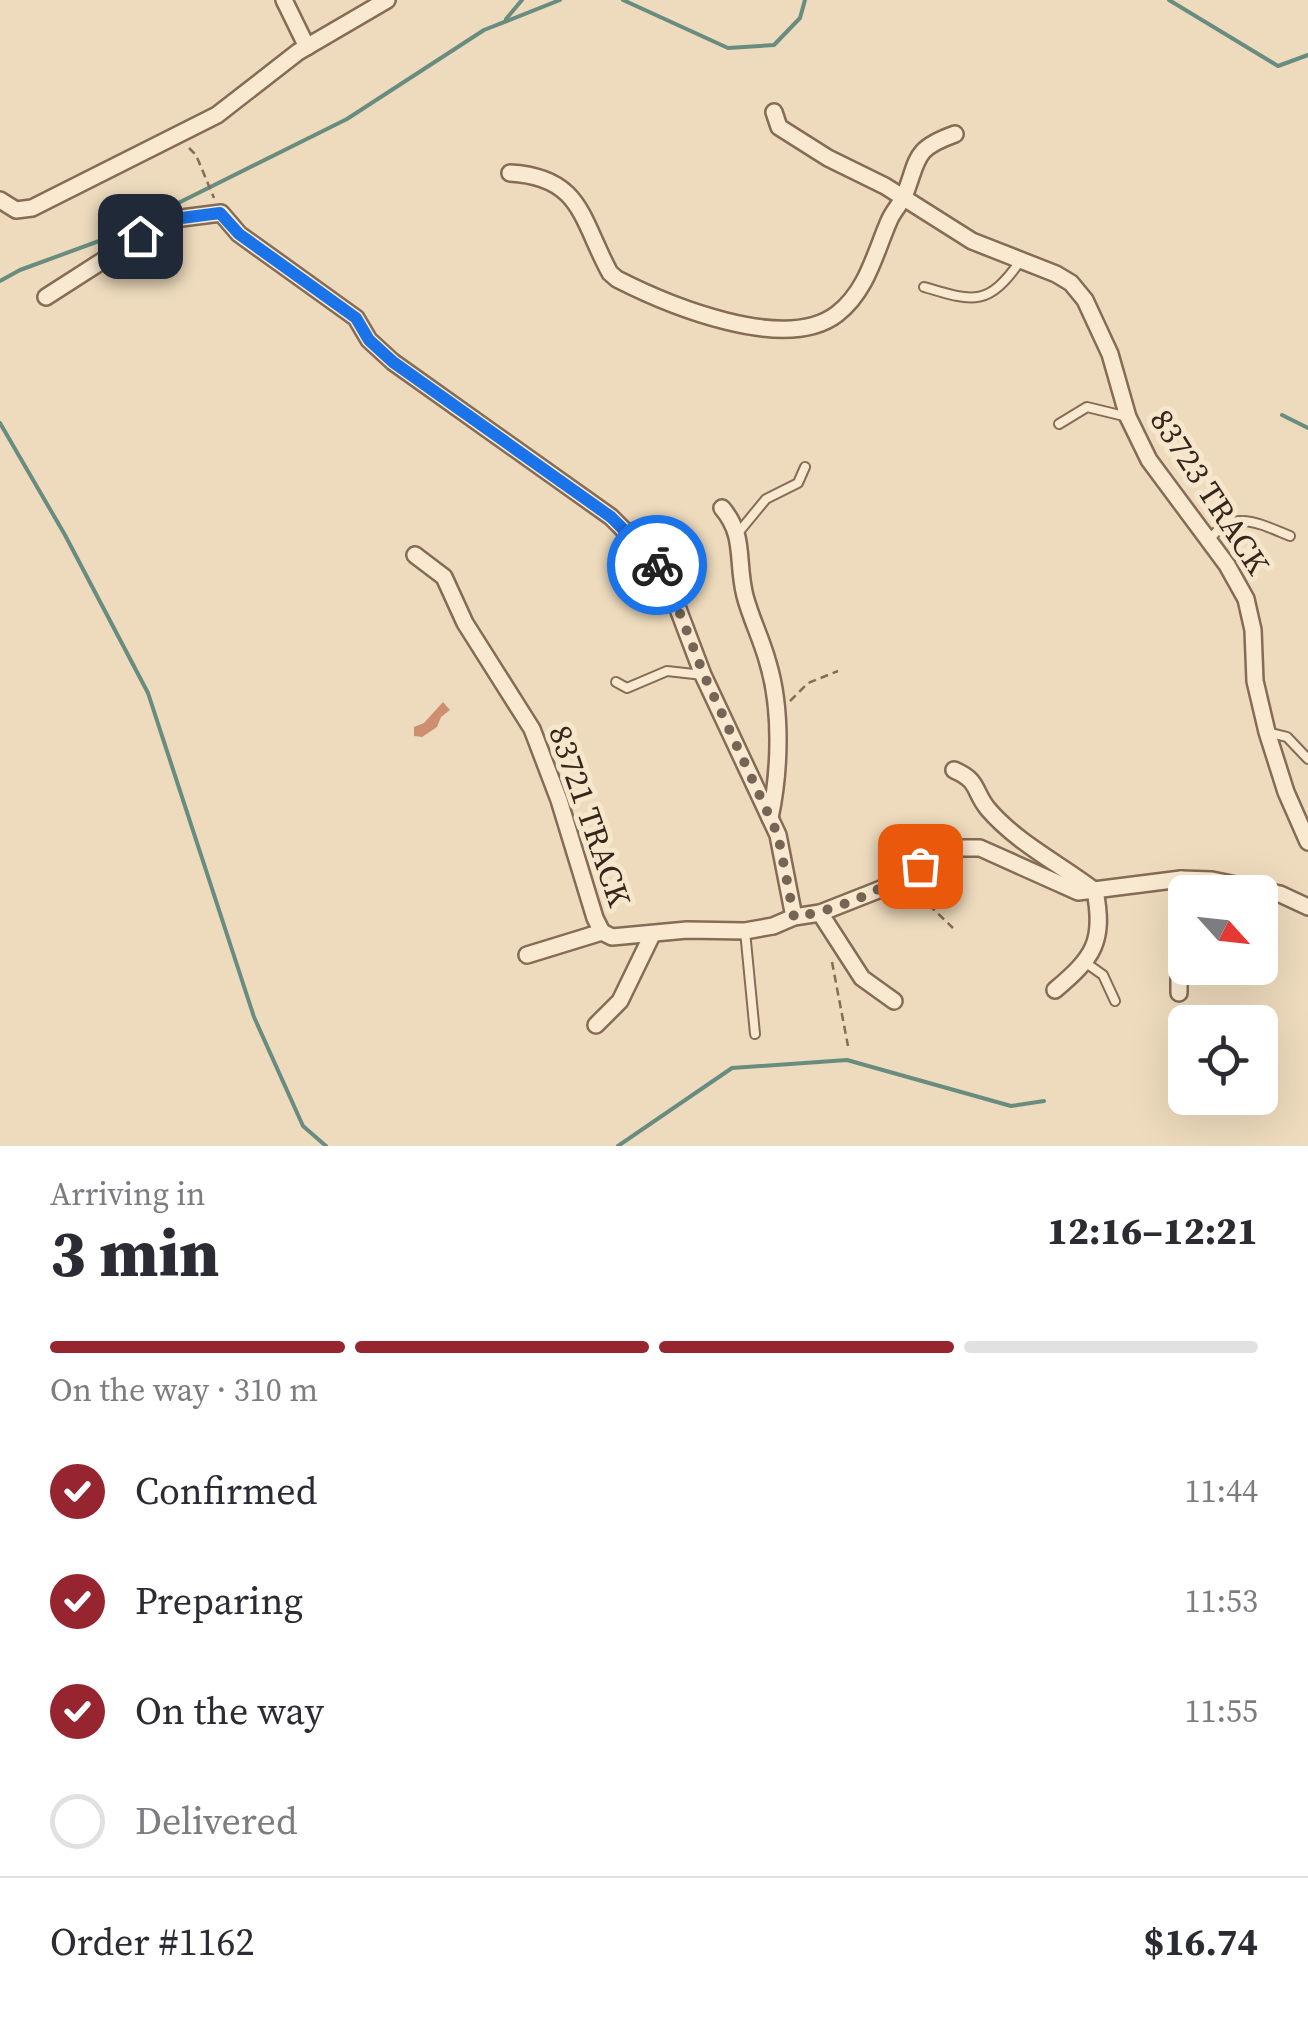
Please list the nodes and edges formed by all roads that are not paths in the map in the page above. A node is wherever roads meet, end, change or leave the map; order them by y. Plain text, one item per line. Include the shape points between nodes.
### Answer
1 (284, 0) edge
2 (387, 0) edge
3 (307, 47) junction
4 (774, 112) dead end
5 (955, 134) dead end
6 (510, 173) dead end
7 (904, 198) junction
8 (0, 200) edge
9 (1020, 260) junction
10 (924, 288) dead end
11 (46, 297) dead end
12 (1128, 417) junction
13 (1059, 424) dead end
14 (804, 467) dead end
15 (722, 508) dead end
16 (738, 533) junction
17 (1290, 536) dead end
18 (1209, 541) junction
19 (414, 555) dead end
20 (704, 675) junction
21 (616, 682) dead end
22 (1267, 732) junction
23 (1308, 759) edge
24 (954, 770) dead end
25 (770, 818) junction
26 (1308, 842) edge
27 (1168, 881) edge
28 (1094, 891) junction
29 (1278, 896) edge
30 (1308, 906) edge
31 (820, 913) junction
32 (794, 917) junction
33 (745, 931) junction
34 (602, 932) junction
35 (652, 935) junction
36 (527, 955) dead end
37 (1086, 963) junction
38 (1179, 985) edge
39 (1056, 990) dead end
40 (1179, 992) dead end
41 (1115, 1000) dead end
42 (894, 1001) dead end
43 (596, 1024) dead end
44 (755, 1034) dead end

1 - 3 street
2 - 3 street
3 - 8 street via 217,116 32,208 16,210
4 - 7 street, 83723 TRACK via 782,130
5 - 7 street via 929,144 915,161
6 - 7 street via 550,180 570,194 617,280 716,317 774,329 836,315 865,280
7 - 9 street, 83723 TRACK via 972,241
9 - 10 lane via 997,290 977,299
9 - 12 street, 83723 TRACK via 1071,283 1086,300
11 - 20 street via 166,220 220,213 239,234 356,318 393,362 642,537
12 - 13 lane via 1087,407
12 - 18 street, 83723 TRACK via 1149,460
14 - 16 lane via 798,483 766,499
15 - 16 street
16 - 25 street via 742,581 770,666 776,717
17 - 18 lane via 1238,521 1217,528
18 - 22 street, 83723 TRACK via 1251,615
19 - 34 street, 83721 TRACK via 444,577 532,729
20 - 21 lane via 667,671 627,688
20 - 25 street
22 - 23 lane via 1287,738
22 - 26 street, 83723 TRACK
24 - 28 street via 976,784 1008,830
25 - 32 street
27 - 28 street, 83721 TRACK
28 - 31 street, 83721 TRACK via 1064,888 980,848 961,848
28 - 37 street via 1099,928
29 - 30 street, 83721 TRACK
31 - 32 street, 83721 TRACK
31 - 42 street via 862,978
32 - 33 street, 83721 TRACK
33 - 35 street, 83721 TRACK
33 - 44 lane
34 - 35 street, 83721 TRACK
34 - 36 street
35 - 43 street via 620,1001
37 - 39 street
37 - 41 lane via 1103,975
38 - 40 street

